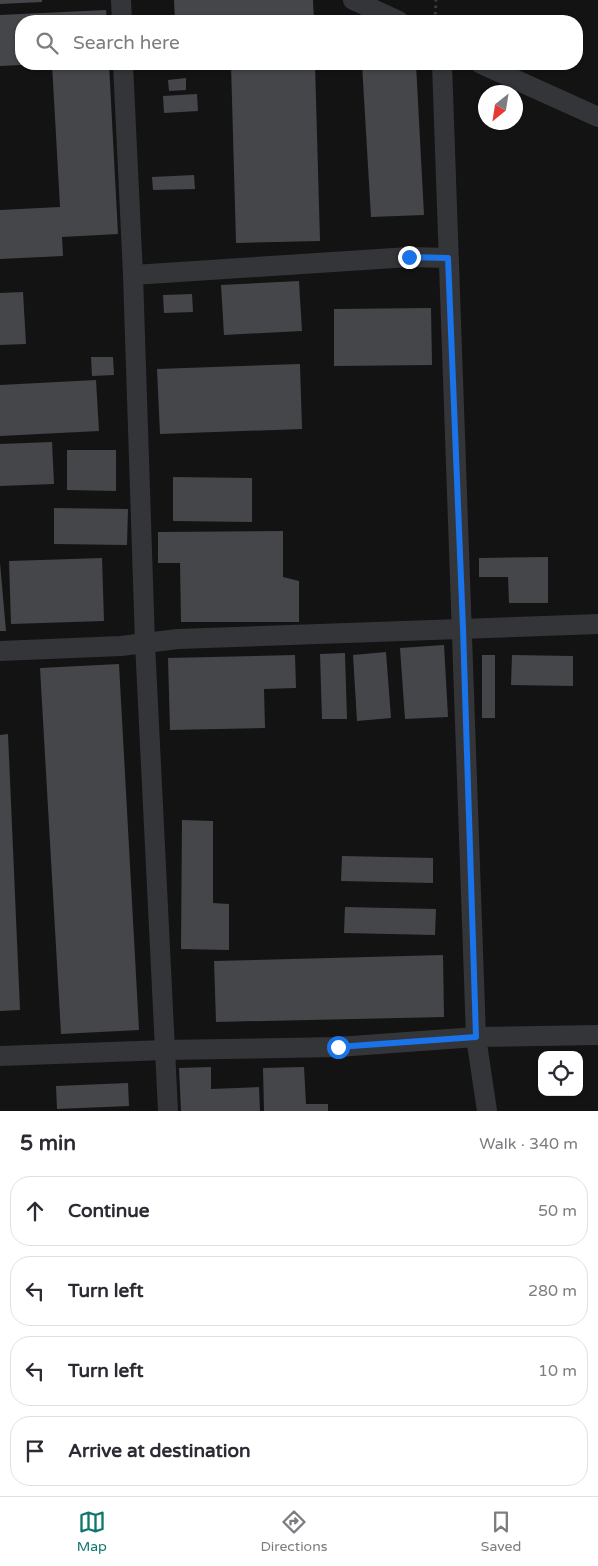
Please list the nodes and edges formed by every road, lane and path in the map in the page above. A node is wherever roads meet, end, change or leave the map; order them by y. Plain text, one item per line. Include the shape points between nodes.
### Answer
1 (121, 0) edge
2 (353, 0) edge
3 (436, 0) edge
4 (122, 15) edge
5 (386, 15) edge
6 (436, 15) edge
7 (124, 70) edge
8 (442, 70) edge
9 (494, 70) edge
10 (598, 117) edge
11 (448, 258) junction
12 (133, 275) junction
13 (598, 624) edge
14 (463, 628) junction
15 (145, 643) junction
16 (0, 651) edge
17 (598, 1035) edge
18 (476, 1037) junction
19 (165, 1050) junction
20 (0, 1056) edge
21 (168, 1111) edge
22 (487, 1111) edge

1 - 4 street
2 - 5 street
3 - 6 path
7 - 12 street
8 - 11 street
9 - 10 street
11 - 12 street via 409,257
11 - 14 street
12 - 15 street
13 - 14 street
14 - 15 street
14 - 18 street
15 - 16 street
15 - 19 street
17 - 18 street
18 - 19 street via 338,1047
18 - 22 street
19 - 20 street
19 - 21 street

